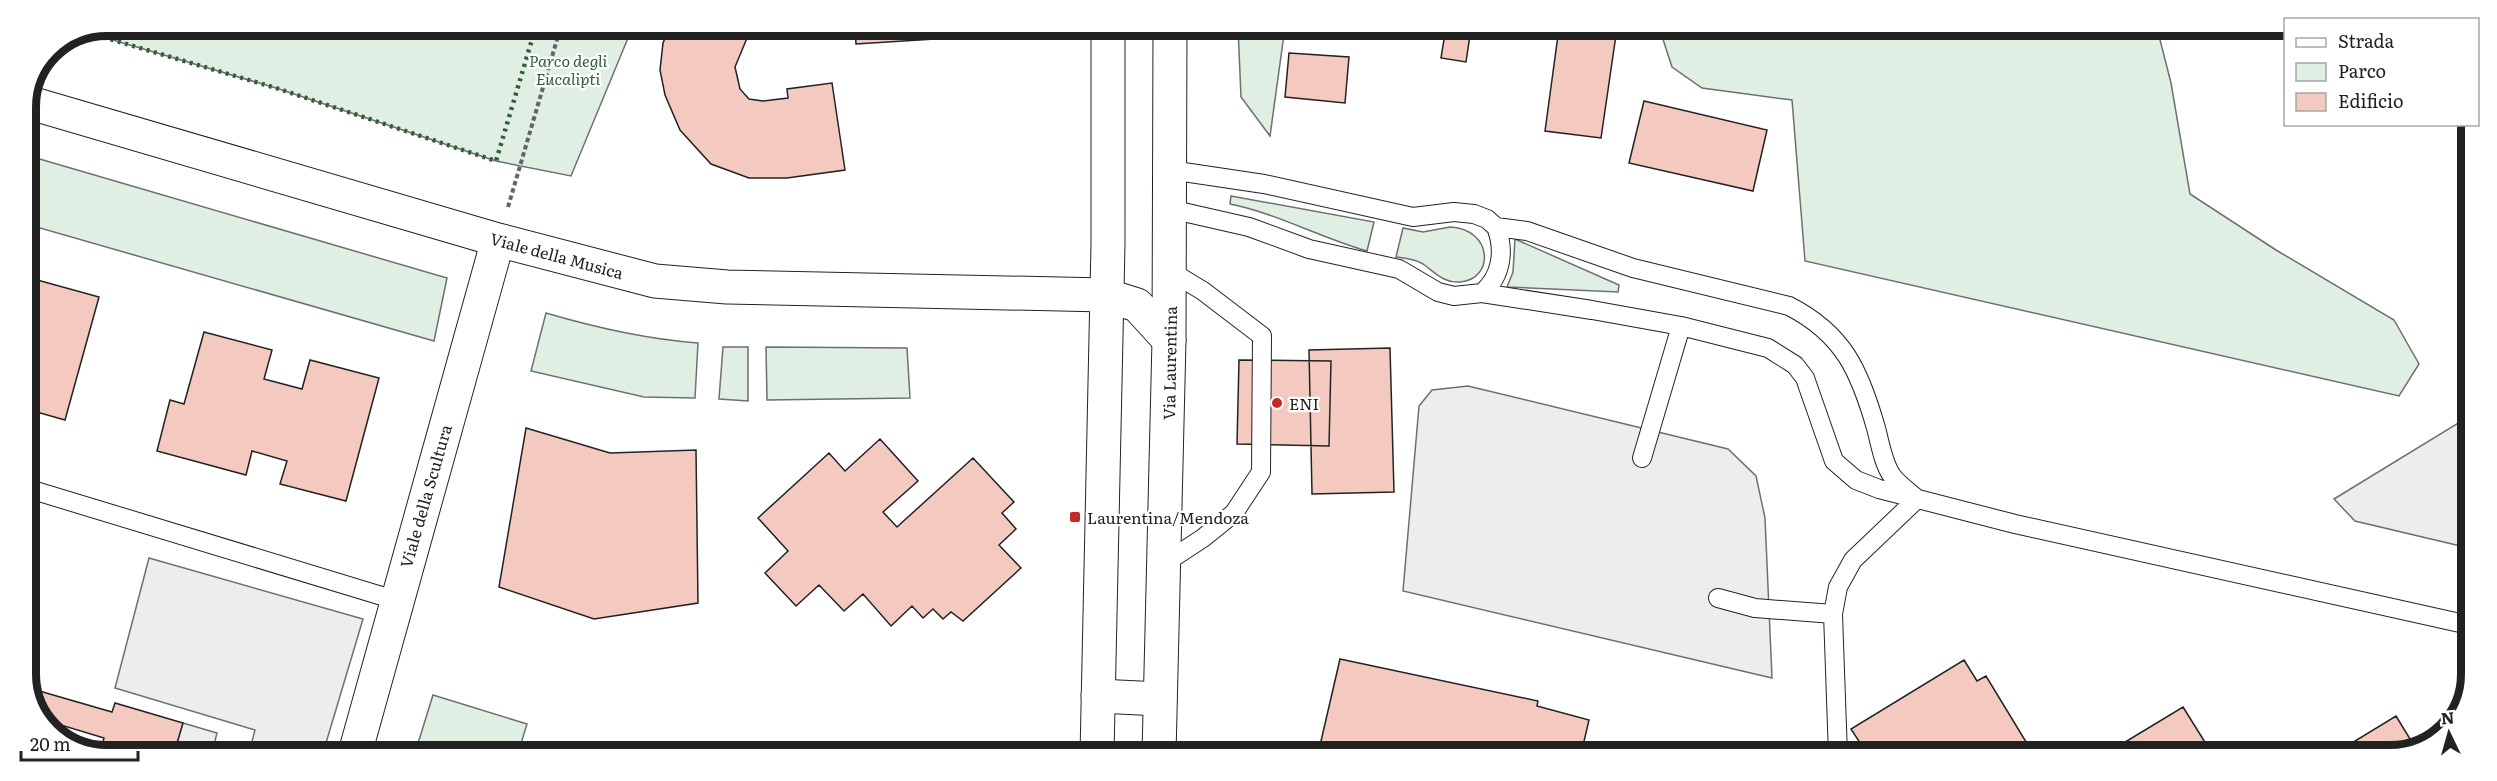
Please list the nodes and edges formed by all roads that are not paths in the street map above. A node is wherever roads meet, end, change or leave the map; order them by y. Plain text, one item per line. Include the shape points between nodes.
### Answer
1 (1108, 36) edge
2 (1170, 36) edge
3 (36, 105) edge
4 (1170, 170) junction
5 (1170, 209) junction
6 (1496, 227) junction
7 (498, 240) junction
8 (1170, 271) junction
9 (1482, 293) junction
10 (1105, 295) junction
11 (1681, 326) junction
12 (1170, 340) junction
13 (1642, 458) dead end
14 (36, 491) edge
15 (1917, 499) junction
16 (1164, 563) junction
17 (1718, 598) dead end
18 (395, 600) junction
19 (1833, 614) junction
20 (2461, 624) edge
21 (1098, 696) junction
22 (1160, 699) junction
23 (357, 745) edge
24 (1097, 745) edge
25 (1159, 745) edge
26 (1838, 745) edge

1 - 10 street
2 - 4 street, Via Laurentina
3 - 7 street, Viale della Musica
4 - 5 street, Via Laurentina
4 - 6 lane via 1264,184 1396,215 1474,214
5 - 8 street, Via Laurentina
5 - 9 lane via 1235,223 1309,249 1400,269 1438,292 1454,296
6 - 9 lane via 1501,246 1498,272
6 - 15 lane via 1527,231 1633,268 1764,298 1811,317 1856,368 1892,476
7 - 10 street, Viale della Musica via 655,281 727,288
7 - 18 street, Viale della Scultura
8 - 12 street, Via Laurentina
8 - 16 lane via 1262,336 1261,472 1234,513
9 - 11 lane
10 - 12 street, Viale della Musica via 1137,305
10 - 21 street
11 - 13 lane
11 - 15 lane via 1739,339 1782,355 1805,378 1834,461 1856,480
12 - 16 street, Via Laurentina
14 - 18 lane
15 - 19 lane via 1853,560 1838,586
15 - 20 lane
16 - 22 street, Via Laurentina
17 - 19 lane via 1755,608
18 - 23 street, Viale della Scultura
19 - 26 lane
21 - 22 street
21 - 24 street
22 - 25 street, Via Laurentina

